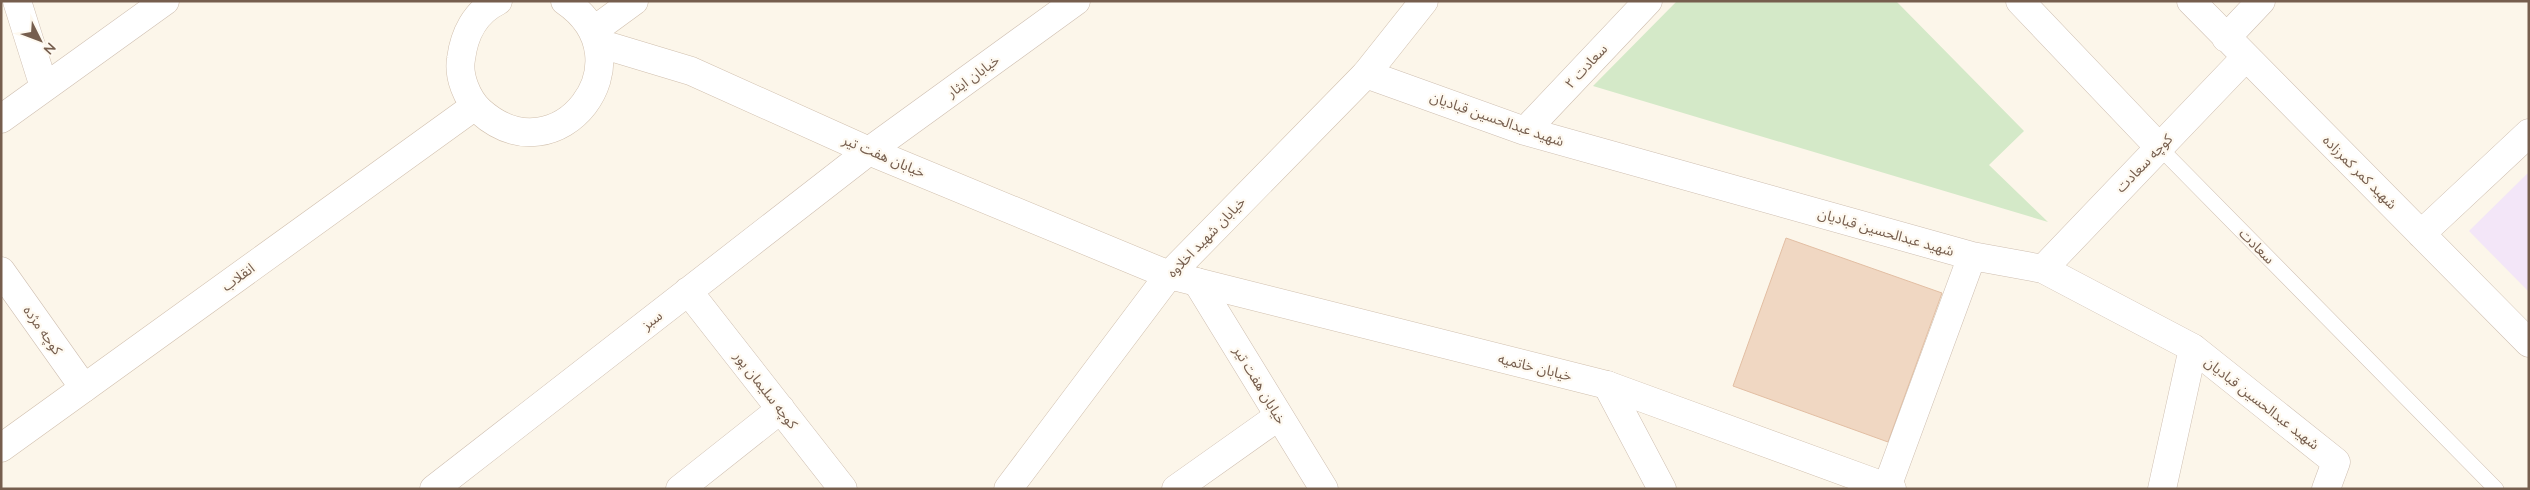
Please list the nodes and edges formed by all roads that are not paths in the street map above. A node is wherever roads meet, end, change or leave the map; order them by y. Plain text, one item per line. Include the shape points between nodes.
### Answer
1 (17, 1) edge
2 (165, 1) edge
3 (498, 1) edge
4 (565, 1) edge
5 (634, 1) edge
6 (1076, 1) edge
7 (1424, 1) edge
8 (1648, 1) edge
9 (2020, 1) edge
10 (2191, 1) edge
11 (2261, 1) edge
12 (595, 37) junction
13 (2226, 38) junction
14 (2246, 57) junction
15 (1366, 74) junction
16 (44, 87) junction
17 (475, 106) junction
18 (1, 120) edge
19 (1525, 131) junction
20 (2529, 133) edge
21 (2160, 147) junction
22 (870, 150) junction
23 (2421, 234) junction
24 (1972, 256) junction
25 (2043, 269) junction
26 (1, 271) edge
27 (1169, 275) junction
28 (1197, 282) junction
29 (688, 292) junction
30 (2529, 344) edge
31 (2193, 348) junction
32 (1607, 385) junction
33 (84, 388) junction
34 (781, 409) junction
35 (1279, 416) junction
36 (1, 448) edge
37 (1890, 488) edge
38 (434, 489) edge
39 (680, 489) edge
40 (843, 489) edge
41 (1008, 489) edge
42 (1176, 489) edge
43 (1324, 489) edge
44 (1662, 489) edge
45 (2162, 489) edge
46 (2326, 489) edge
47 (2496, 489) edge

1 - 16 street
2 - 16 street
3 - 17 street via 474,21 463,41 460,64 464,86
4 - 12 street via 581,14
5 - 12 street
6 - 22 street, خیابان ایثار
7 - 15 street, خیابان شهید اخلاوه
8 - 19 street, سعادت ۲
9 - 21 street, سعادت
10 - 13 street, شهید کمر کمرزاده
11 - 13 street
12 - 17 street via 600,67 594,91 581,111 562,125 539,132 515,131 493,122
12 - 22 street, خیابان هفت تیر via 691,71
13 - 14 street, شهید کمر کمرزاده
14 - 21 street, کوچه سعادت
14 - 23 street, شهید کمر کمرزاده
15 - 19 street, شهید عبدالحسین قبادیان
15 - 27 street, خیابان شهید اخلاوه
16 - 18 street
17 - 33 street, انقلاب
19 - 24 street, شهید عبدالحسین قبادیان
20 - 23 street
21 - 25 street, کوچه سعادت
21 - 47 lane, سعادت
22 - 27 street, خیابان هفت تیر
22 - 29 street, سبز
23 - 30 street, شهید کمر کمرزاده
24 - 25 street, شهید عبدالحسین قبادیان
24 - 37 street
25 - 31 street, شهید عبدالحسین قبادیان
26 - 33 street, کوچه مژده
27 - 28 street, خیابان خاتمیه
27 - 41 street, خیابان شهید اخلاوه
28 - 32 street, خیابان خاتمیه
28 - 35 street, خیابان هفت تیر
29 - 34 street, کوچه سلیمان پور
29 - 38 street, سبز
31 - 45 street
31 - 46 street, شهید عبدالحسین قبادیان via 2336,462
32 - 37 street, خیابان خاتمیه
32 - 44 street
33 - 36 street, انقلاب
34 - 39 street
34 - 40 street, کوچه سلیمان پور
35 - 42 street
35 - 43 street, خیابان هفت تیر

